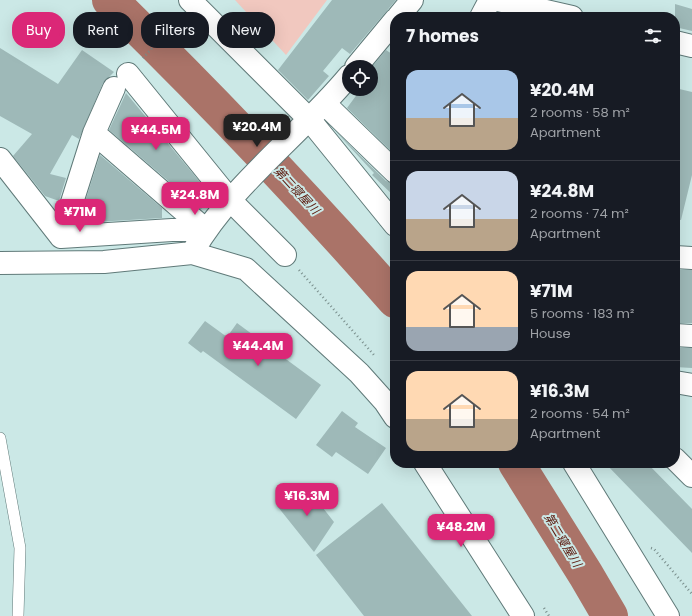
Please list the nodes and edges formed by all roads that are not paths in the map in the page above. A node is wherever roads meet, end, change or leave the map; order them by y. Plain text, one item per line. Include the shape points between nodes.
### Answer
1 (412, 0) edge
2 (490, 0) edge
3 (498, 0) edge
4 (194, 1) edge
5 (402, 12) edge
6 (484, 12) edge
7 (531, 12) edge
8 (390, 26) edge
9 (680, 43) edge
10 (692, 46) edge
11 (362, 60) edge
12 (342, 84) edge
13 (325, 104) junction
14 (309, 119) junction
15 (94, 133) junction
16 (0, 159) edge
17 (390, 167) edge
18 (231, 201) junction
19 (390, 219) edge
20 (206, 230) junction
21 (61, 237) junction
22 (192, 254) junction
23 (285, 255) road end
24 (680, 257) edge
25 (692, 258) edge
26 (0, 263) edge
27 (680, 335) edge
28 (692, 336) edge
29 (680, 383) edge
30 (692, 385) edge
31 (390, 410) edge
32 (0, 438) edge
33 (680, 464) edge
34 (428, 468) edge
35 (577, 468) edge
36 (692, 476) edge
37 (18, 616) edge
38 (523, 616) edge
39 (668, 616) edge

1 - 5 street
2 - 6 street
3 - 7 street
4 - 14 street
8 - 11 street
9 - 10 street
12 - 13 street
13 - 14 street
13 - 17 street
14 - 18 street
14 - 19 street
15 - 18 street via 121,81
15 - 20 street
15 - 21 street
16 - 21 street
18 - 20 street
18 - 23 street
20 - 21 street
20 - 22 street
22 - 26 street via 104,262
22 - 31 street via 246,269 359,373
24 - 25 street
27 - 28 street
29 - 30 street
32 - 37 lane via 20,548
33 - 36 street
34 - 38 street
35 - 39 street

